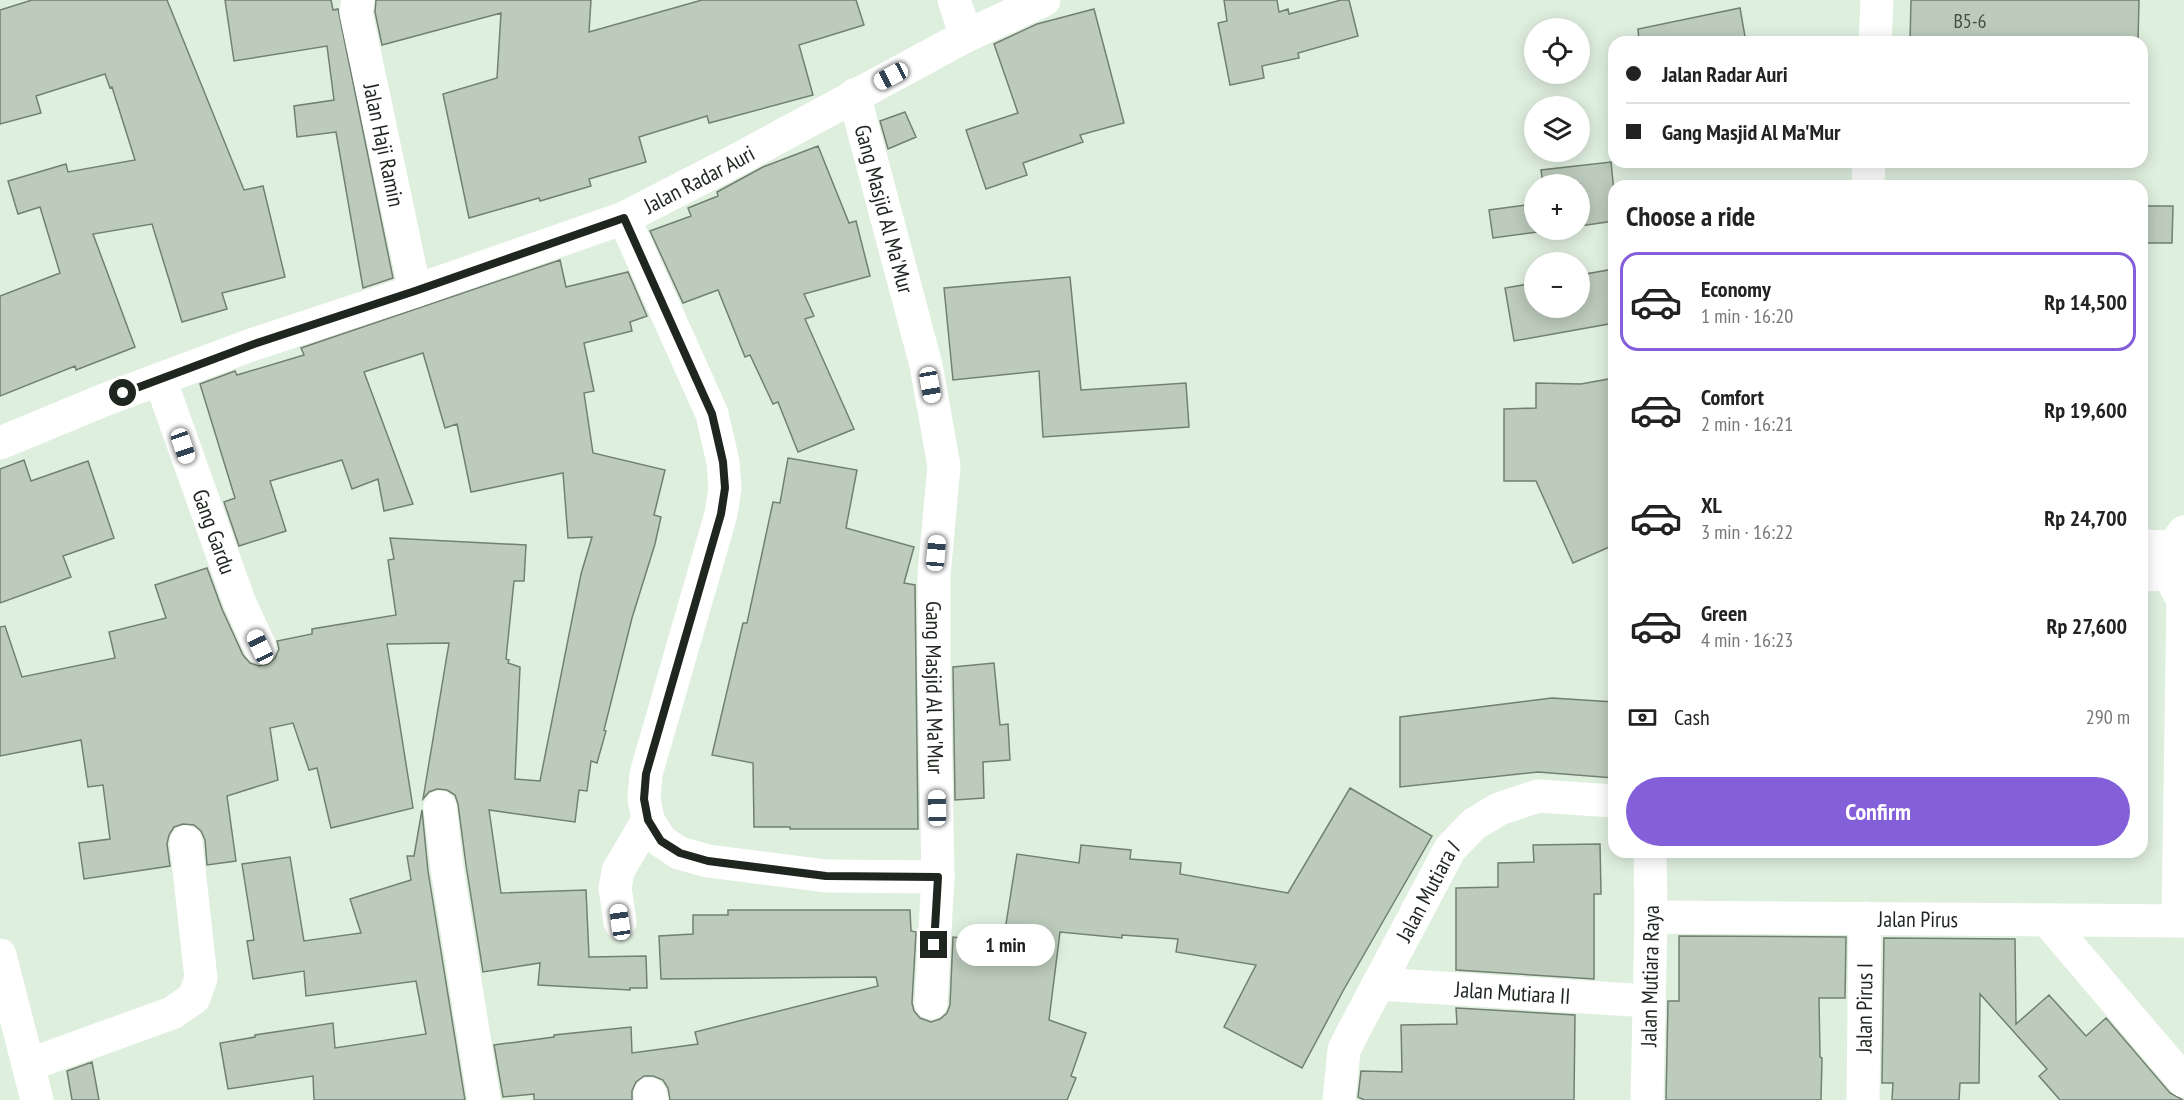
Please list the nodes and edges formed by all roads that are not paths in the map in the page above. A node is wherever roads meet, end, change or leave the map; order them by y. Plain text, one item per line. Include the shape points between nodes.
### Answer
1 (358, 0) edge
2 (954, 0) edge
3 (1044, 0) edge
4 (1877, 0) edge
5 (966, 36) junction
6 (1875, 36) edge
7 (854, 95) junction
8 (624, 218) junction
9 (415, 291) junction
10 (160, 379) junction
11 (0, 443) edge
12 (2148, 551) edge
13 (2173, 571) edge
14 (260, 647) dead end
15 (1608, 801) edge
16 (440, 807) dead end
17 (648, 820) junction
18 (186, 842) dead end
19 (1650, 858) edge
20 (938, 877) junction
21 (1651, 917) junction
22 (1865, 918) junction
23 (2047, 920) junction
24 (2181, 921) edge
25 (620, 922) dead end
26 (0, 955) edge
27 (1378, 984) junction
28 (1649, 1001) junction
29 (931, 1003) dead end
30 (28, 1065) junction
31 (2184, 1081) edge
32 (37, 1100) edge
33 (484, 1100) edge
34 (1339, 1100) edge
35 (1647, 1100) edge
36 (1863, 1100) edge

1 - 9 street, Jalan Haji Ramin via 356,13
2 - 5 street
3 - 5 street, Jalan Radar Auri
4 - 6 street
5 - 7 street, Jalan Radar Auri
7 - 8 street, Jalan Radar Auri
7 - 20 street, Gang Masjid Al Ma'Mur via 927,365 944,466 934,575
8 - 9 street, Jalan Radar Auri
8 - 17 street via 712,414 725,488 721,514 646,774 644,799
9 - 10 street, Jalan Radar Auri
10 - 11 street, Jalan Radar Auri
10 - 14 street, Gang Gardu via 238,602
12 - 13 street
13 - 24 street
15 - 27 street, Jalan Mutiara I via 1538,796 1499,808 1474,824 1450,849
16 - 33 street
17 - 20 street via 661,841 680,853 708,861 826,876
17 - 25 street via 618,871 615,888
18 - 30 street via 201,978 194,998 172,1013
19 - 21 street, Jalan Mutiara Raya
20 - 29 street, Gang Masjid Al Ma'Mur
21 - 22 street, Jalan Pirus
21 - 28 street, Jalan Mutiara Raya
22 - 23 street, Jalan Pirus
22 - 36 street, Jalan Pirus I
23 - 24 street, Jalan Pirus
23 - 31 street
26 - 30 street
27 - 28 street, Jalan Mutiara II
27 - 34 street, Jalan Mutiara I via 1344,1050
28 - 35 street, Jalan Mutiara Raya
30 - 32 street

